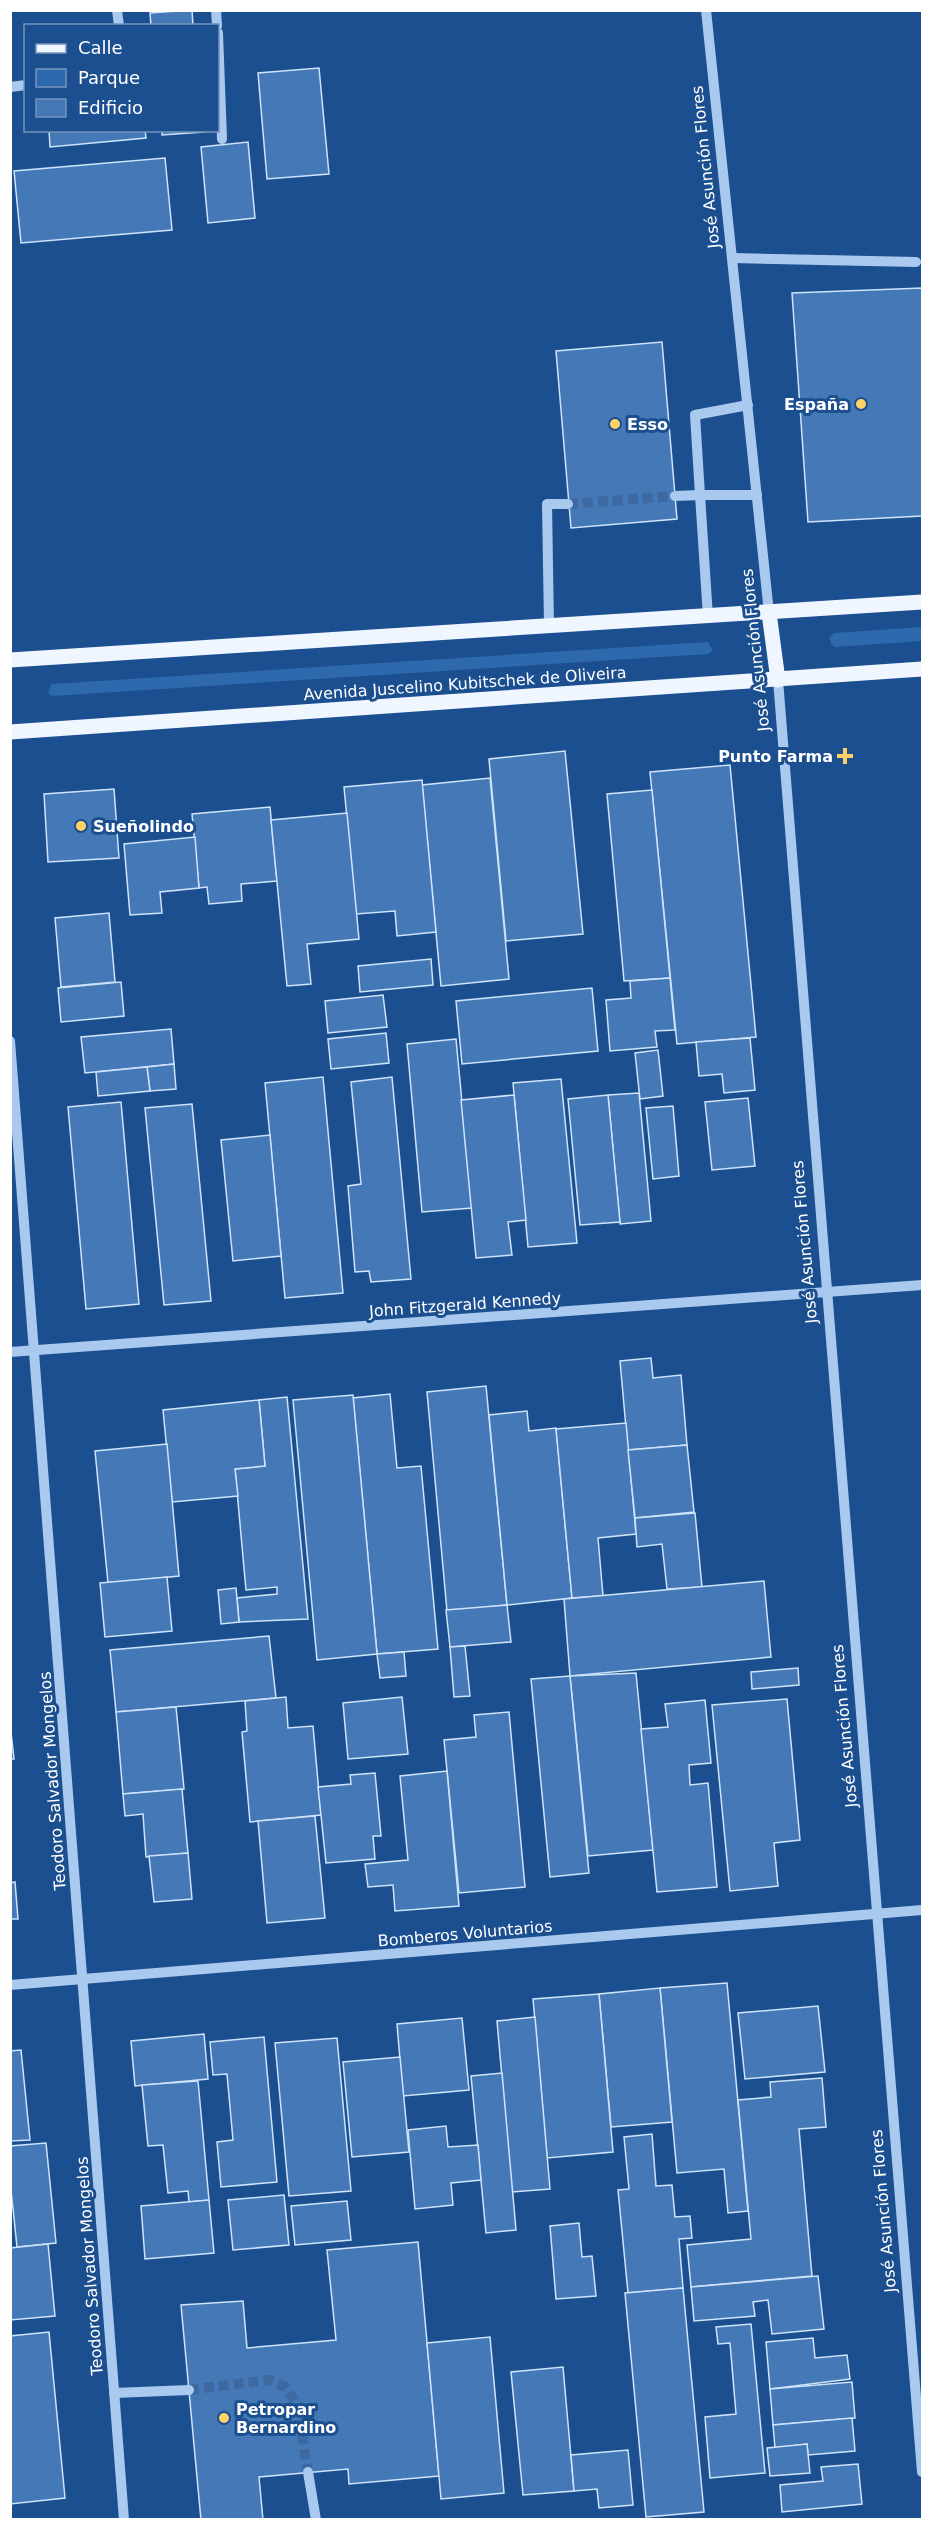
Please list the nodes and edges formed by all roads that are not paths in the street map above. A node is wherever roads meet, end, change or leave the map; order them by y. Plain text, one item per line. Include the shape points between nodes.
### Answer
1 (706, 10) edge
2 (219, 60) edge
3 (222, 139) dead end
4 (732, 258) junction
5 (916, 262) dead end
6 (748, 405) junction
7 (700, 495) junction
8 (757, 495) junction
9 (675, 496) tunnel mouth
10 (568, 504) tunnel mouth
11 (922, 602) edge
12 (769, 613) junction
13 (708, 616) junction
14 (549, 626) junction
15 (10, 660) edge
16 (922, 669) edge
17 (778, 680) junction
18 (10, 732) edge
19 (10, 1041) edge
20 (922, 1285) edge
21 (826, 1293) junction
22 (34, 1350) junction
23 (10, 1352) edge
24 (922, 1910) edge
25 (877, 1914) junction
26 (82, 1979) junction
27 (10, 1985) edge
28 (189, 2390) tunnel mouth
29 (114, 2393) junction
30 (308, 2472) tunnel mouth
31 (922, 2472) edge
32 (124, 2520) edge
33 (316, 2520) edge

1 - 4 street, José Asunción Flores
2 - 3 street
4 - 5 street
4 - 6 street, José Asunción Flores
6 - 7 street via 695,415
6 - 8 street, José Asunción Flores
7 - 8 street
7 - 9 street
7 - 13 street
8 - 12 street, José Asunción Flores
10 - 14 street via 547,504
11 - 12 main road
12 - 13 main road
12 - 17 main road, José Asunción Flores
13 - 14 main road
14 - 15 main road
16 - 17 main road, Avenida Juscelino Kubitschek de Oliveira
17 - 18 main road, Avenida Juscelino Kubitschek de Oliveira
17 - 21 street, José Asunción Flores
19 - 22 street, Teodoro Salvador Mongelos
20 - 21 street, John Fitzgerald Kennedy
21 - 22 street, John Fitzgerald Kennedy
21 - 25 street, José Asunción Flores
22 - 23 street, John Fitzgerald Kennedy
22 - 26 street, Teodoro Salvador Mongelos
24 - 25 street, Bomberos Voluntarios
25 - 26 street, Bomberos Voluntarios
25 - 31 street, José Asunción Flores
26 - 27 street, Bomberos Voluntarios
26 - 29 street, Teodoro Salvador Mongelos
28 - 29 street
29 - 32 street, Teodoro Salvador Mongelos
30 - 33 street

